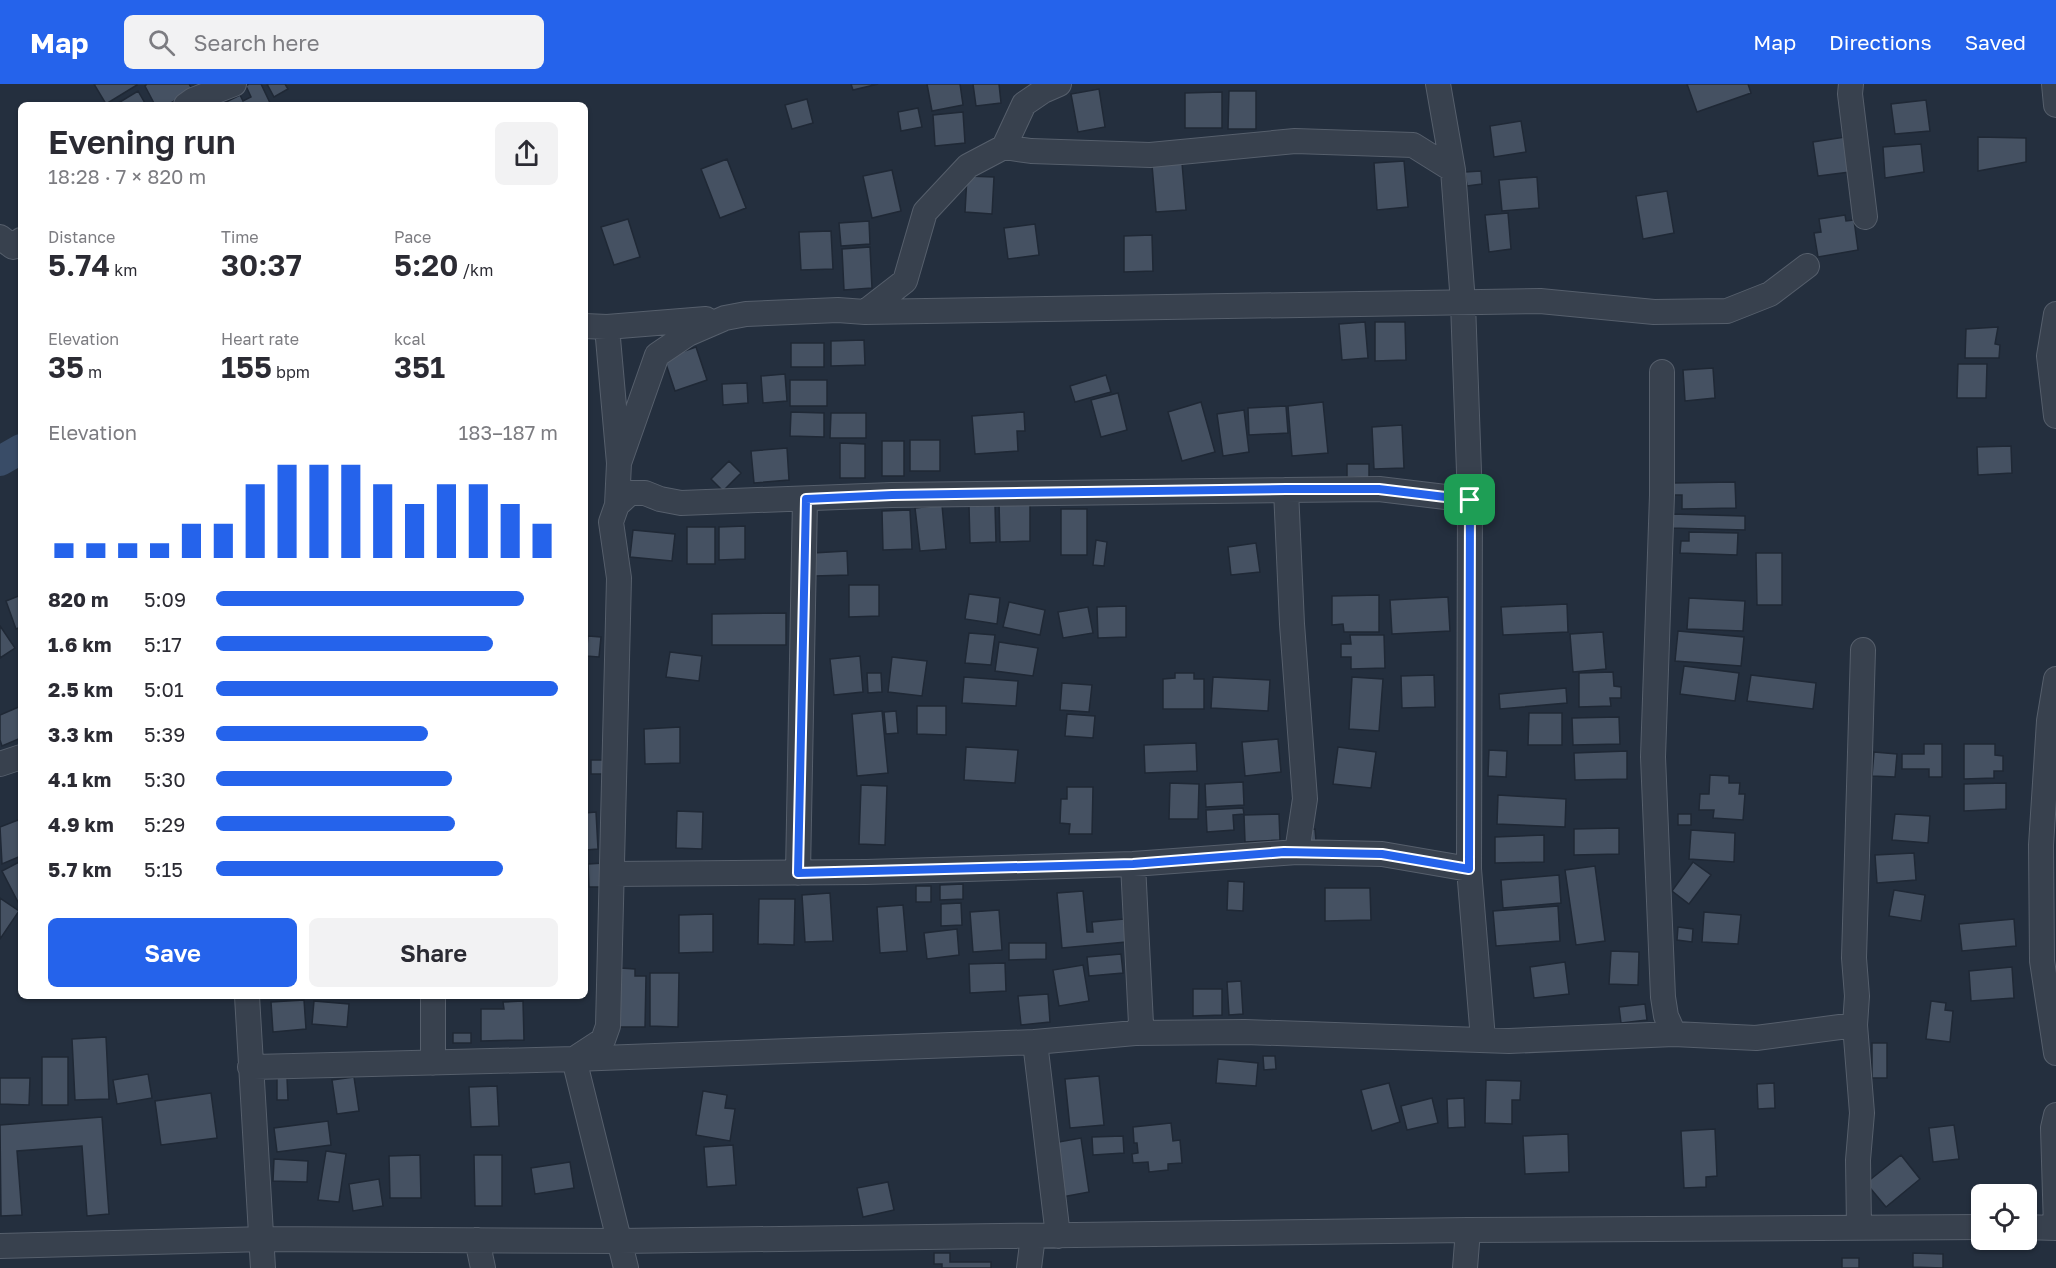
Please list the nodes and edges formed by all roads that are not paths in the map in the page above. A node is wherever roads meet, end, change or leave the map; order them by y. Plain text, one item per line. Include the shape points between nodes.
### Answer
1 (234, 84) edge
2 (1059, 84) edge
3 (1438, 84) edge
4 (1851, 84) edge
5 (2054, 84) edge
6 (190, 102) edge
7 (2056, 105) edge
8 (1004, 147) junction
9 (1453, 170) junction
10 (1865, 217) dead end
11 (1807, 266) dead end
12 (1463, 303) junction
13 (865, 312) junction
14 (2056, 314) edge
15 (725, 318) junction
16 (596, 326) edge
17 (1662, 372) dead end
18 (2056, 416) edge
19 (619, 463) junction
20 (1286, 489) junction
21 (806, 499) junction
22 (1470, 500) junction
23 (617, 505) junction
24 (1863, 650) dead end
25 (2056, 679) edge
26 (18, 758) edge
27 (0, 764) edge
28 (1297, 852) junction
29 (1133, 864) junction
30 (1469, 869) junction
31 (798, 873) junction
32 (612, 874) junction
33 (247, 999) edge
34 (433, 999) edge
35 (1855, 1025) junction
36 (1135, 1033) junction
37 (1674, 1034) junction
38 (1483, 1039) junction
39 (1035, 1042) junction
40 (2056, 1053) edge
41 (574, 1059) junction
42 (433, 1063) junction
43 (250, 1067) junction
44 (2056, 1115) edge
45 (1859, 1226) junction
46 (1971, 1227) edge
47 (2037, 1227) edge
48 (2056, 1228) edge
49 (1468, 1230) junction
50 (1033, 1236) junction
51 (1058, 1236) junction
52 (261, 1239) junction
53 (477, 1240) junction
54 (619, 1241) junction
55 (0, 1246) edge
56 (263, 1268) edge
57 (483, 1268) edge
58 (626, 1268) edge
59 (1029, 1268) edge
60 (1465, 1268) edge

1 - 6 street
2 - 8 street via 1024,104
3 - 9 street
4 - 10 street
5 - 7 street
8 - 9 street via 1150,155 1295,141 1413,145
8 - 13 street via 968,166 925,212 905,281
9 - 12 street
11 - 12 street via 1770,294 1727,311 1654,312 1540,301
12 - 13 street
12 - 22 street
13 - 15 street via 838,310
14 - 18 street via 2049,356
15 - 16 street
15 - 19 street via 688,334 657,355
16 - 19 street
17 - 37 street via 1653,756 1663,997
19 - 23 street
20 - 21 street
20 - 22 street via 1379,489
20 - 28 street via 1305,798
21 - 23 street via 681,503 630,493
21 - 31 street
22 - 30 street
23 - 32 street via 611,522 619,578
24 - 35 street
25 - 40 street via 2049,721 2041,845 2042,961
26 - 27 street
28 - 29 street
28 - 30 street via 1382,854
29 - 31 street
29 - 36 street via 1141,1024
30 - 38 street
31 - 32 street
32 - 41 street via 609,1026 603,1040
33 - 43 street
34 - 42 street
35 - 37 street via 1756,1038
35 - 45 street via 1862,1113
36 - 38 street
36 - 39 street
37 - 38 street
39 - 41 street
39 - 51 street
41 - 42 street
41 - 54 street
42 - 43 street
43 - 52 street
44 - 48 street
45 - 46 street
45 - 49 street
47 - 48 street
49 - 51 street
49 - 60 street
50 - 51 street
50 - 54 street
50 - 59 street
52 - 53 street
52 - 55 street
52 - 56 street
53 - 54 street
53 - 57 street
54 - 58 street

